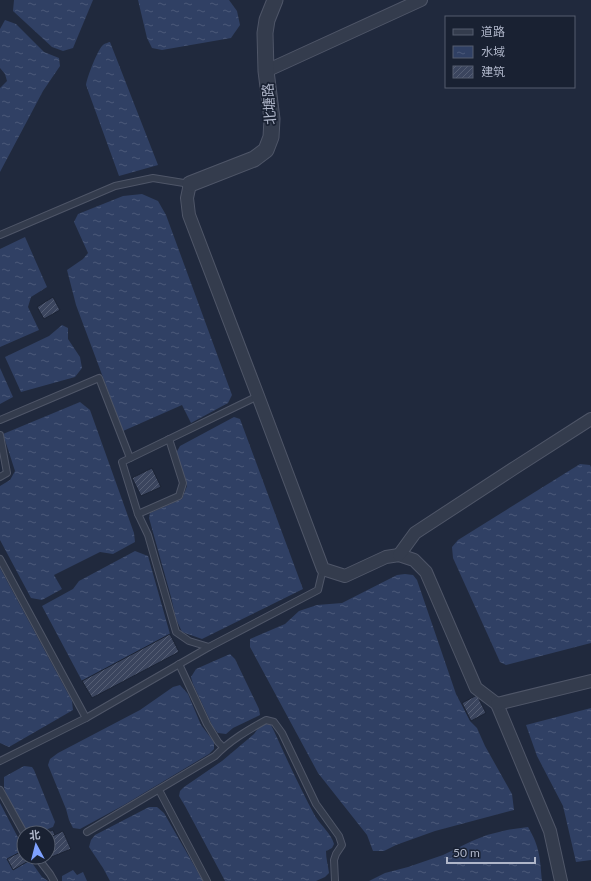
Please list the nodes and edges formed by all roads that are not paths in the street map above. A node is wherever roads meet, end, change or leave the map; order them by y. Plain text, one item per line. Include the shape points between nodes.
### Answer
1 (275, 0) edge
2 (421, 0) edge
3 (266, 71) junction
4 (190, 184) junction
5 (0, 235) edge
6 (258, 396) junction
7 (591, 419) edge
8 (0, 420) edge
9 (0, 435) edge
10 (169, 439) junction
11 (130, 458) junction
12 (0, 477) edge
13 (138, 514) junction
14 (399, 555) junction
15 (0, 559) edge
16 (323, 569) junction
17 (209, 647) junction
18 (179, 664) junction
19 (591, 681) edge
20 (497, 704) junction
21 (86, 718) junction
22 (223, 747) junction
23 (0, 761) edge
24 (0, 790) edge
25 (159, 790) junction
26 (20, 825) edge
27 (87, 832) dead end
28 (43, 865) edge
29 (54, 881) edge
30 (207, 881) edge
31 (335, 881) edge
32 (561, 881) edge

1 - 3 street, 北塘路 via 265,33
2 - 3 street
3 - 4 street, 北塘路 via 272,119 271,138 266,150 254,159
4 - 5 lane via 153,178 115,186
4 - 6 street via 187,198 188,215
6 - 10 lane
6 - 16 street
7 - 14 street via 415,533
8 - 11 lane via 99,378
9 - 12 lane via 7,473
10 - 11 lane
10 - 13 lane via 183,483 179,496
11 - 13 lane via 122,462
13 - 17 lane via 148,535 176,632 189,641
14 - 16 street via 386,557 345,576
14 - 20 street via 414,560 426,572 476,688
15 - 21 lane
16 - 17 lane via 318,590
17 - 18 lane
18 - 21 lane
18 - 22 lane via 207,724
19 - 20 street
20 - 32 street via 550,831
21 - 23 lane
22 - 25 lane via 215,756
22 - 31 lane via 266,720 274,722 282,733 316,804 339,836 342,845 334,860
24 - 26 lane
25 - 27 lane
25 - 30 lane
28 - 29 lane

